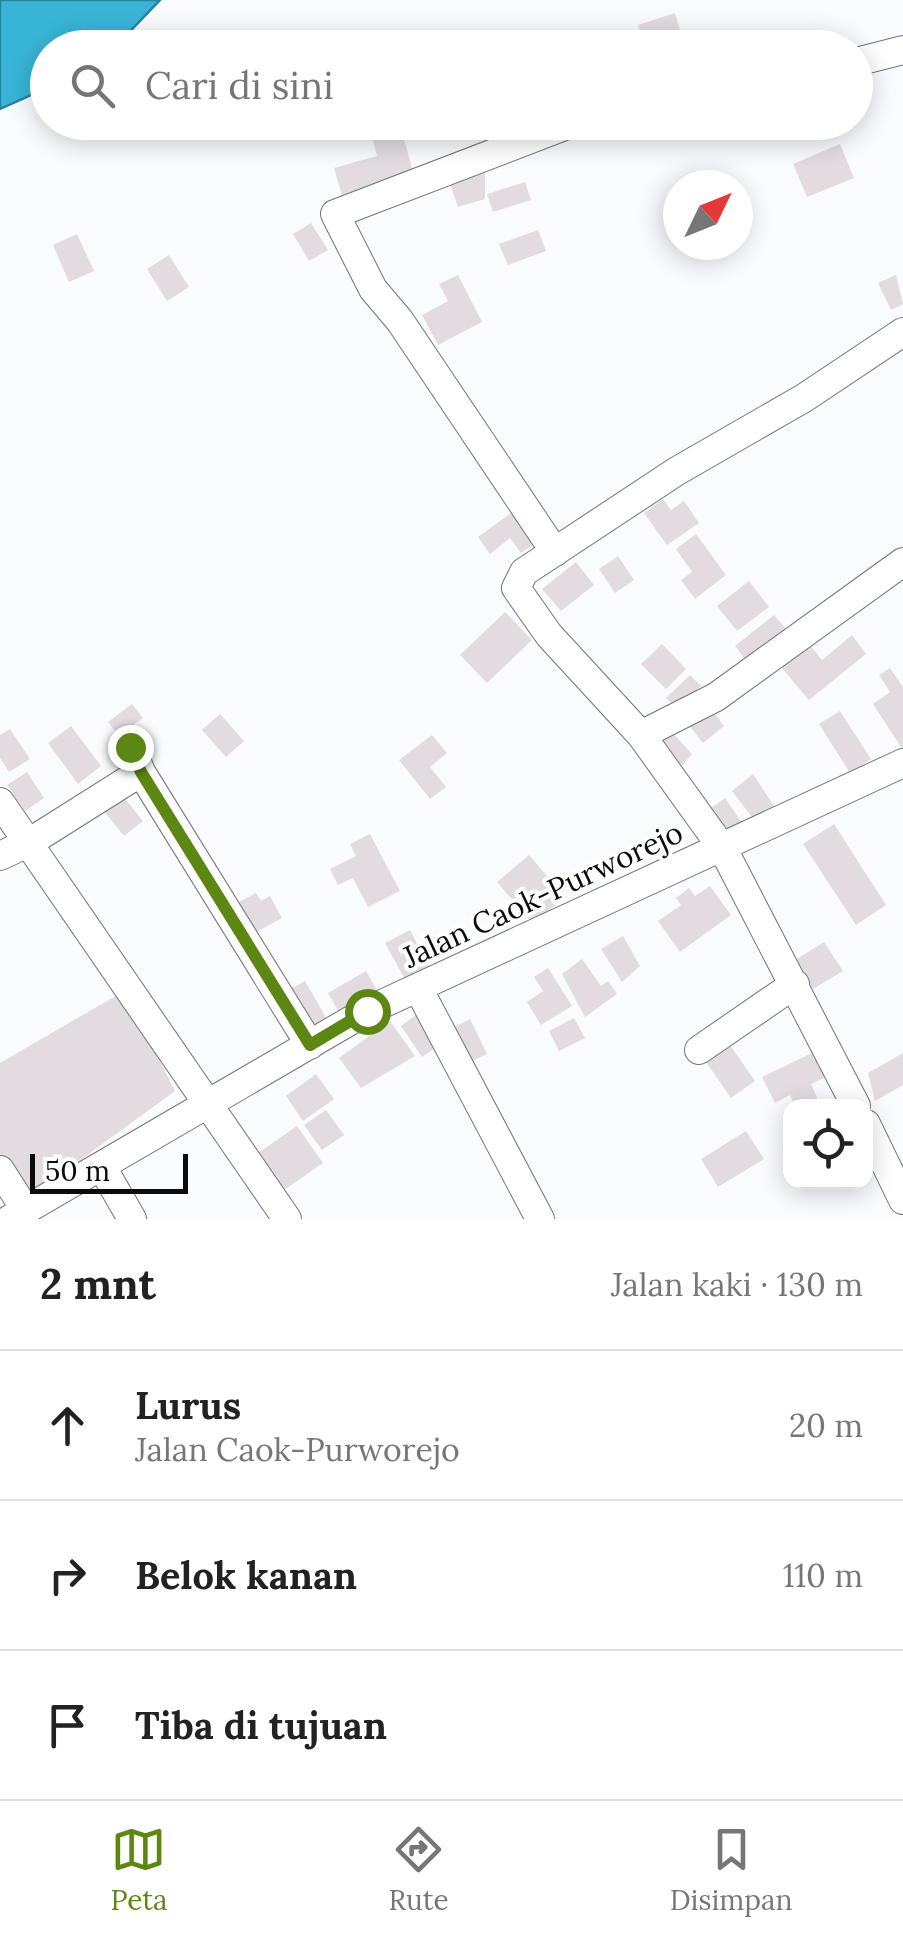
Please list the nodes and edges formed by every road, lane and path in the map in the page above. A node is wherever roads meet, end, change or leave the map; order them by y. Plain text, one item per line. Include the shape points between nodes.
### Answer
1 (903, 50) edge
2 (873, 58) edge
3 (528, 140) edge
4 (903, 332) edge
5 (555, 552) junction
6 (903, 562) edge
7 (641, 735) junction
8 (903, 762) edge
9 (0, 802) edge
10 (30, 842) junction
11 (723, 849) junction
12 (0, 856) edge
13 (795, 984) junction
14 (418, 988) junction
15 (310, 1045) junction
16 (698, 1050) dead end
17 (852, 1099) edge
18 (207, 1107) junction
19 (873, 1133) edge
20 (896, 1163) edge
21 (102, 1167) junction
22 (0, 1170) edge
23 (903, 1200) edge
24 (18, 1214) edge
25 (132, 1219) edge
26 (287, 1219) edge
27 (540, 1219) edge

1 - 2 street
3 - 5 street via 335,214 372,289
4 - 5 street
5 - 7 street via 518,578 522,601
6 - 7 street via 716,697
7 - 11 street
8 - 11 street, Jalan Caok-Purworejo
9 - 10 street
10 - 12 street
10 - 15 street via 136,759
10 - 18 street
11 - 13 street
11 - 14 street, Jalan Caok-Purworejo
13 - 16 street
13 - 17 street
14 - 15 street, Jalan Caok-Purworejo
14 - 27 street
15 - 18 street, Jalan Caok-Purworejo
18 - 21 street, Jalan Caok-Purworejo
18 - 26 street
19 - 20 street
20 - 23 street
21 - 24 street, Jalan Caok-Purworejo
21 - 25 street
22 - 24 street

